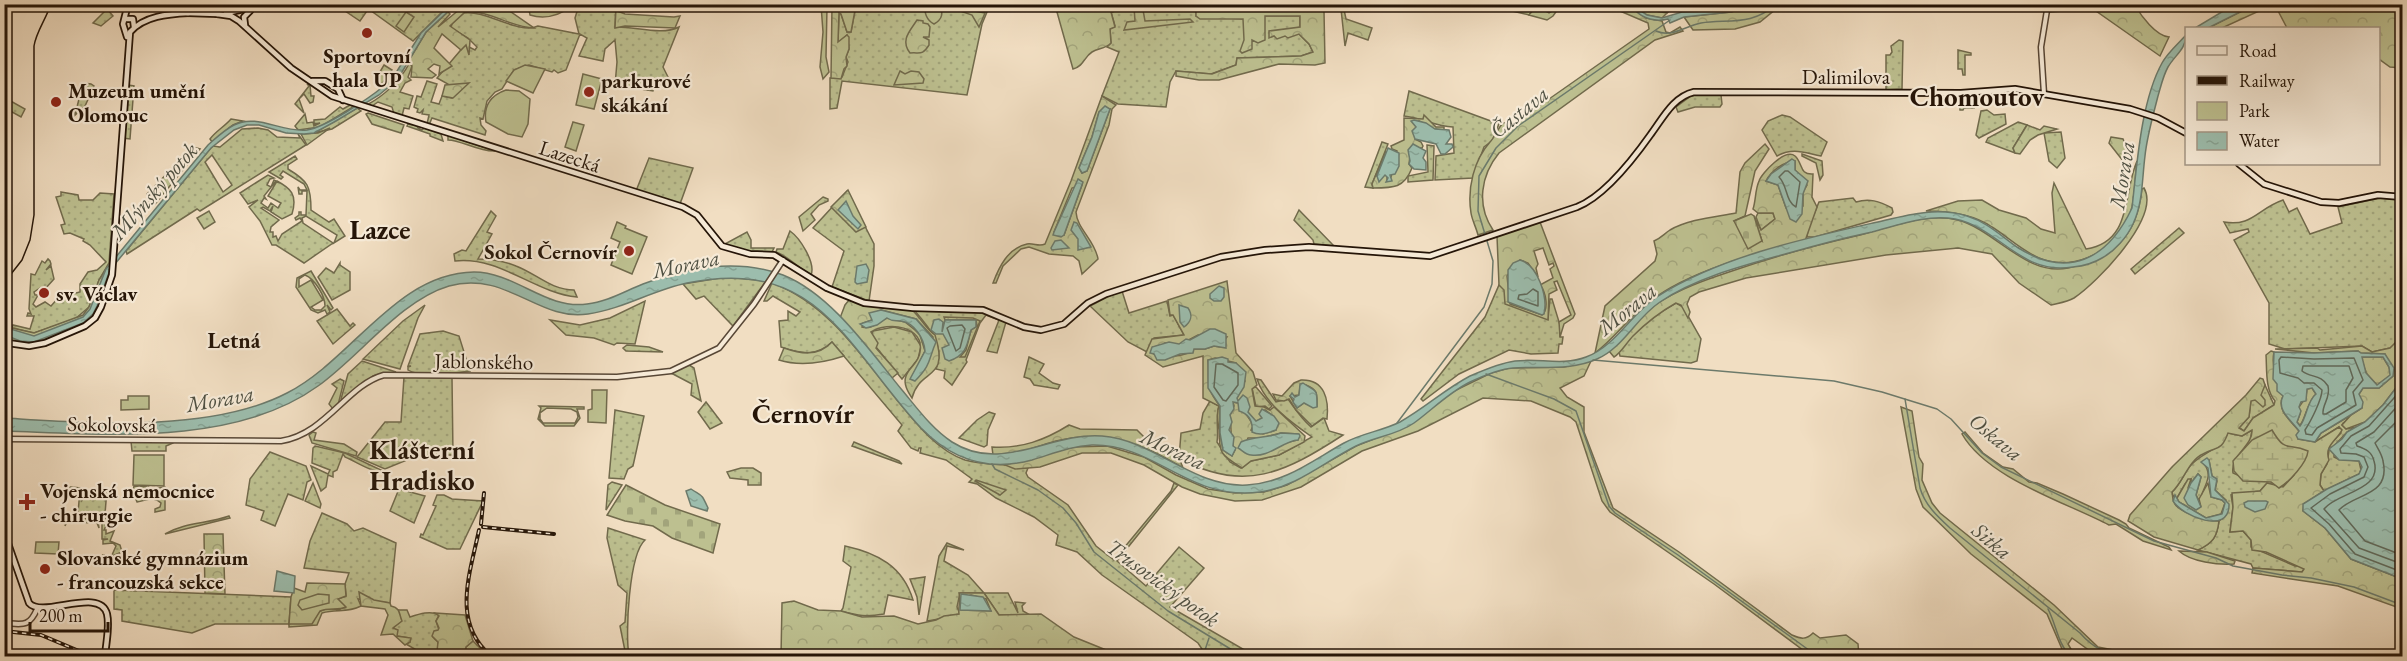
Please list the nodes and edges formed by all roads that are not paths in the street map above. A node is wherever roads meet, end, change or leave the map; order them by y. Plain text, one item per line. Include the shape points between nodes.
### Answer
1 (128, 4) edge
2 (267, 4) edge
3 (2048, 4) edge
4 (255, 8) junction
5 (239, 12) junction
6 (189, 13) junction
7 (217, 14) junction
8 (125, 19) junction
9 (132, 19) junction
10 (239, 21) junction
11 (247, 27) junction
12 (133, 28) junction
13 (126, 29) junction
14 (128, 46) junction
15 (317, 84) junction
16 (2044, 94) junction
17 (337, 95) junction
18 (2185, 132) edge
19 (2240, 165) edge
20 (2403, 197) edge
21 (783, 259) junction
22 (5, 346) edge
23 (4, 439) edge
24 (291, 439) joint
25 (4, 532) edge
26 (37, 609) junction
27 (4, 623) edge
28 (105, 657) edge

1 - 8 main road
1 - 9 main road
2 - 4 main road
3 - 16 street via 2042,47
4 - 5 main road
4 - 11 main road via 244,17
5 - 7 main road
5 - 10 main road
5 - 11 main road
6 - 7 main road
6 - 9 main road via 166,12
6 - 12 main road via 162,15
7 - 10 main road
8 - 9 main road
8 - 13 main road
9 - 12 main road
10 - 11 main road
11 - 15 main road
12 - 13 main road
12 - 14 main road
13 - 14 main road
14 - 22 main road via 113,260 100,310 87,325 34,346
15 - 17 main road
15 - 17 main road via 324,80 338,89
16 - 18 main road, Dalimilova via 2139,111
16 - 21 main road, Dalimilova via 2013,88 1961,93 1694,92 1674,103 1622,170 1587,203 1430,256 1309,247 1227,255 1098,297 1064,324 1041,330 983,310 857,301 827,288
17 - 21 main road, Lazecká via 364,107 683,207 697,215 724,247
19 - 20 main road via 2270,187 2316,201
21 - 24 street, Jablonského via 719,348 667,371 616,377 384,375 368,383 311,430
23 - 24 street, Sokolovská via 263,442
25 - 26 main road via 29,605
26 - 27 street via 28,623
26 - 28 main road via 77,603 100,605 107,615

